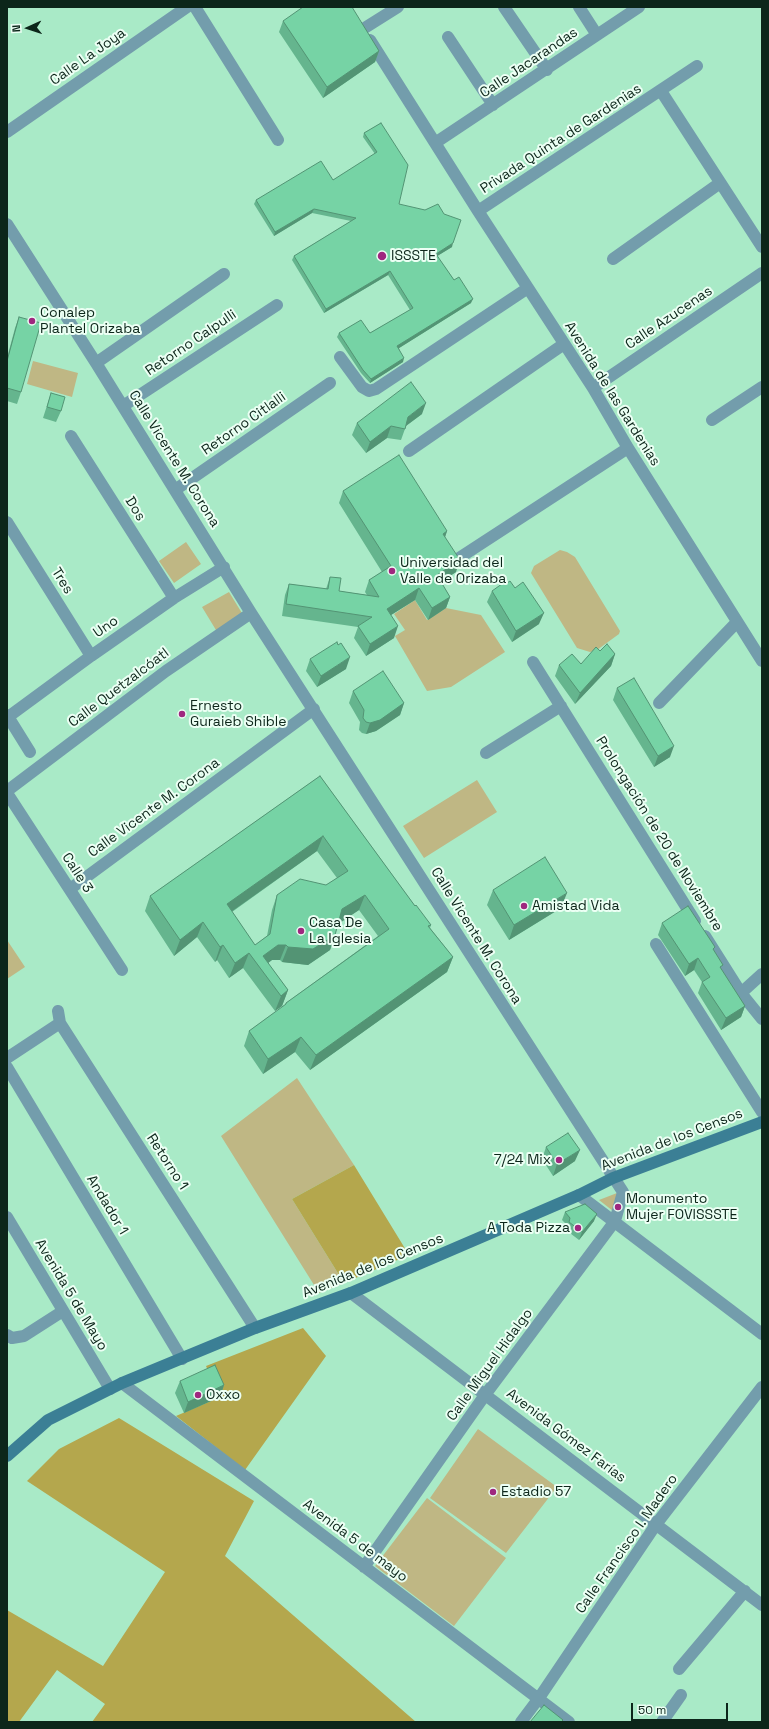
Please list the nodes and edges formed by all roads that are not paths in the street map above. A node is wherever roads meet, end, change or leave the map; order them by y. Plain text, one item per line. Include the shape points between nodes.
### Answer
1 (187, 7) edge
2 (195, 7) edge
3 (398, 7) edge
4 (504, 7) edge
5 (579, 7) edge
6 (639, 7) edge
7 (356, 18) edge
8 (363, 29) junction
9 (597, 35) junction
10 (448, 37) dead end
11 (697, 66) dead end
12 (547, 70) junction
13 (660, 91) junction
14 (493, 105) junction
15 (7, 132) edge
16 (278, 140) dead end
17 (435, 143) junction
18 (720, 183) junction
19 (478, 211) junction
20 (7, 224) edge
21 (762, 247) edge
22 (613, 259) dead end
23 (224, 274) dead end
24 (762, 274) edge
25 (528, 288) junction
26 (277, 304) dead end
27 (564, 344) junction
28 (340, 357) dead end
29 (96, 364) junction
30 (330, 383) dead end
31 (762, 387) edge
32 (593, 388) junction
33 (123, 406) junction
34 (712, 420) dead end
35 (72, 436) dead end
36 (628, 448) junction
37 (409, 451) dead end
38 (176, 490) junction
39 (7, 522) edge
40 (456, 560) edge
41 (224, 567) junction
42 (174, 598) junction
43 (251, 613) junction
44 (737, 622) junction
45 (91, 656) junction
46 (762, 661) edge
47 (533, 662) dead end
48 (659, 704) dead end
49 (560, 706) junction
50 (314, 709) junction
51 (8, 716) edge
52 (30, 752) dead end
53 (486, 753) dead end
54 (7, 792) edge
55 (70, 889) junction
56 (656, 944) dead end
57 (122, 970) dead end
58 (762, 974) edge
59 (741, 993) junction
60 (58, 1011) dead end
61 (762, 1019) edge
62 (60, 1023) junction
63 (7, 1058) edge
64 (7, 1067) edge
65 (762, 1112) edge
66 (762, 1122) edge
67 (613, 1178) junction
68 (579, 1195) junction
69 (7, 1217) edge
70 (615, 1222) junction
71 (350, 1293) junction
72 (63, 1311) junction
73 (256, 1328) junction
74 (762, 1334) edge
75 (7, 1335) edge
76 (182, 1359) junction
77 (122, 1383) junction
78 (762, 1387) edge
79 (110, 1389) junction
80 (485, 1395) junction
81 (7, 1456) edge
82 (657, 1524) junction
83 (364, 1567) junction
84 (745, 1591) junction
85 (762, 1605) edge
86 (679, 1669) dead end
87 (681, 1695) dead end
88 (539, 1698) junction
89 (521, 1722) edge
90 (569, 1722) edge
91 (662, 1722) edge

1 - 15 street, Calle La Joya
2 - 16 street
3 - 8 street
4 - 12 street
5 - 9 street
6 - 9 street, Calle Jacarandas
7 - 8 street, Avenida de las Gardenias
8 - 17 street, Avenida de las Gardenias
9 - 12 street, Calle Jacarandas
10 - 14 street
11 - 13 street, Privada Quinta de Gardenias
12 - 14 street, Calle Jacarandas
13 - 18 street
13 - 19 street, Privada Quinta de Gardenias
14 - 17 street, Calle Jacarandas
17 - 19 street, Avenida de las Gardenias
18 - 21 street
18 - 22 street
19 - 25 street, Avenida de las Gardenias
20 - 29 street, Calle Vicente M. Corona
23 - 29 street
24 - 32 street, Calle Azucenas
25 - 27 street, Avenida de las Gardenias
25 - 28 street via 376,390 369,391 362,387
26 - 33 street, Retorno Calpulli
27 - 32 street, Avenida de las Gardenias
27 - 37 street
29 - 33 street, Calle Vicente M. Corona
30 - 38 street, Retorno Citlalli
31 - 34 street
32 - 36 street, Avenida de las Gardenias
33 - 38 street, Calle Vicente M. Corona
35 - 42 street, Dos
36 - 40 street
36 - 44 street, Avenida de las Gardenias
38 - 41 street, Calle Vicente M. Corona
39 - 45 street, Tres
41 - 42 street, Uno
41 - 43 street, Calle Vicente M. Corona
42 - 45 street, Uno
43 - 50 street, Calle Vicente M. Corona
43 - 54 street, Calle Quetzalcóatl via 166,671
44 - 46 street, Avenida de las Gardenias
44 - 48 street
45 - 51 street, Uno
47 - 49 street, Prolongación de 20 de Noviembre
49 - 53 street
49 - 59 street, Prolongación de 20 de Noviembre
50 - 55 street, Calle Vicente M. Corona
50 - 67 street, Calle Vicente M. Corona
51 - 52 street
54 - 55 street, Calle 3
55 - 57 street, Calle 3
56 - 65 street
58 - 59 street
59 - 61 street, Prolongación de 20 de Noviembre
60 - 62 street, Retorno 1
62 - 63 street
62 - 73 street, Retorno 1
64 - 76 street, Andador 1
66 - 67 street, Avenida de los Censos
67 - 68 street, Avenida de los Censos
67 - 70 street, Calle Miguel Hidalgo via 623,1192
68 - 70 street
68 - 71 street, Avenida de los Censos
69 - 72 street, Avenida 5 de Mayo
70 - 74 street
70 - 80 street, Calle Miguel Hidalgo
71 - 73 street, Avenida de los Censos
71 - 80 street, Avenida Gómez Farías
72 - 75 street via 24,1336 12,1338
72 - 79 street, Avenida 5 de Mayo
73 - 76 street, Avenida de los Censos
76 - 77 street, Avenida de los Censos
77 - 79 street, Avenida de los Censos
77 - 83 street, Avenida 5 de mayo
78 - 82 street, Calle Francisco I. Madero
79 - 81 street, Avenida de los Censos via 48,1420
80 - 82 street, Avenida Gómez Farías
80 - 83 street, Calle Miguel Hidalgo
82 - 84 street, Avenida Gómez Farías
82 - 88 street, Calle Francisco I. Madero
83 - 88 street, Avenida 5 de mayo
84 - 85 street, Avenida Gómez Farías
84 - 86 street
87 - 91 street
88 - 89 street, Calle Francisco I. Madero
88 - 90 street, Avenida 5 de mayo

